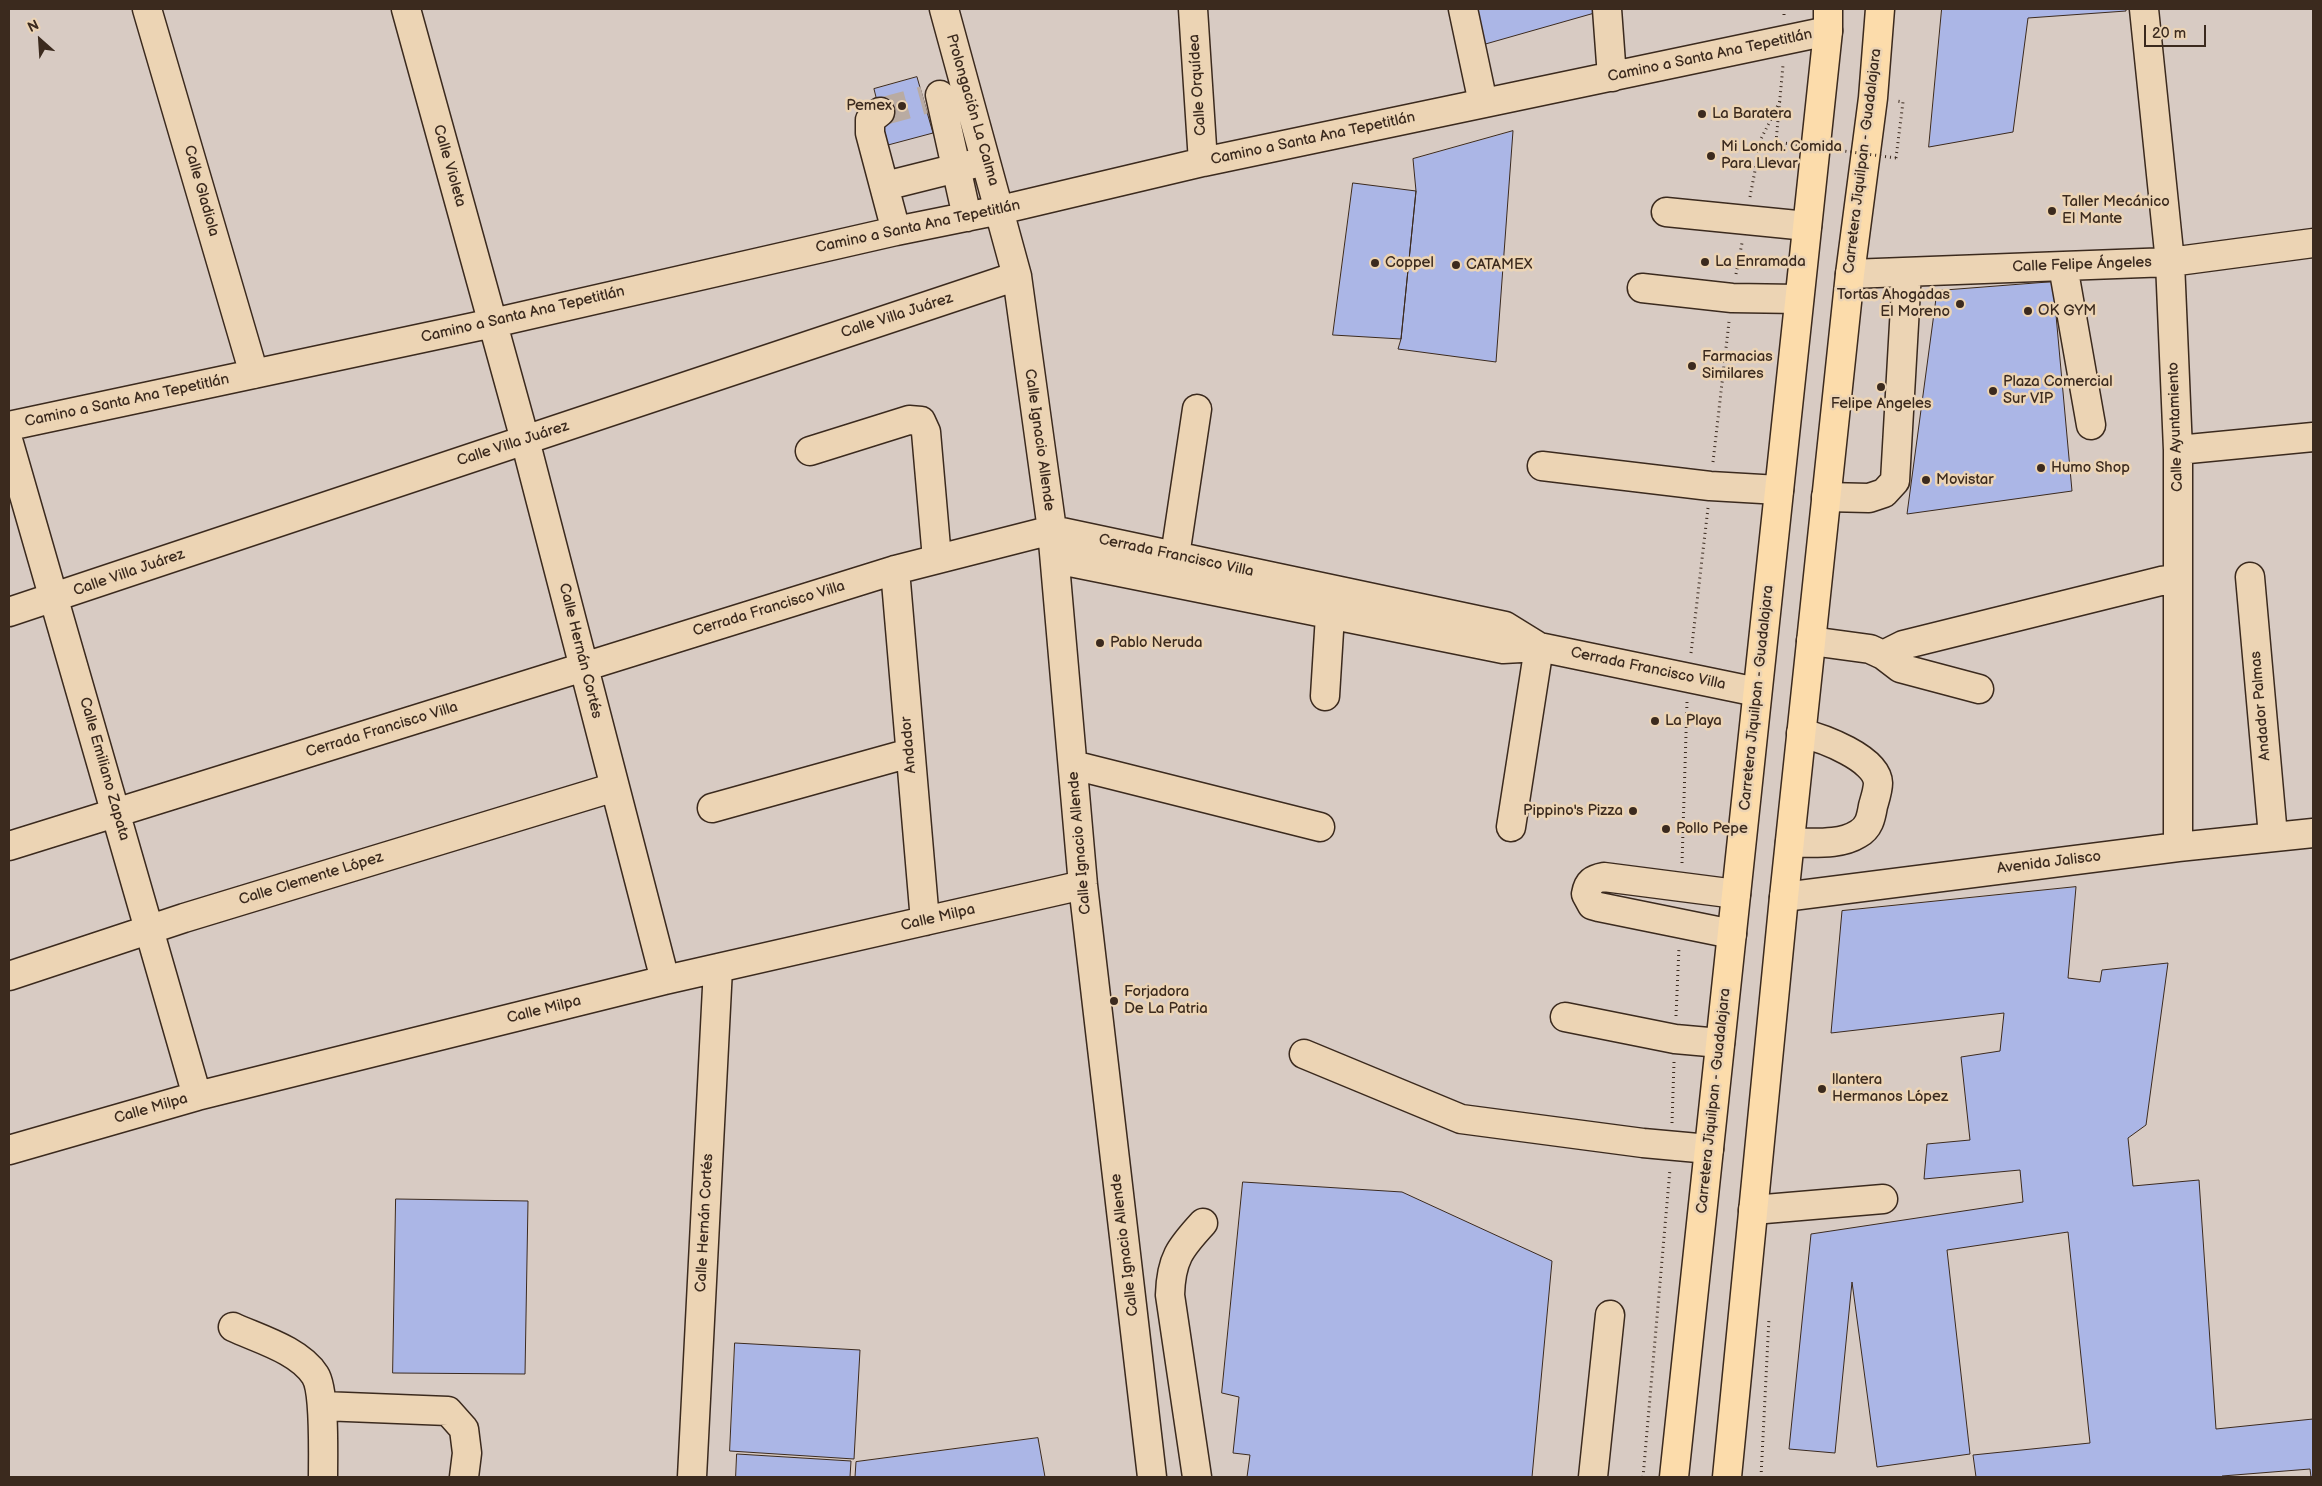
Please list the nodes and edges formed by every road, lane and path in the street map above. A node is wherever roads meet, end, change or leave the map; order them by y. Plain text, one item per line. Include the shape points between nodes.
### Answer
1 (147, 9) edge
2 (406, 9) edge
3 (944, 9) edge
4 (1193, 9) edge
5 (1463, 9) edge
6 (1607, 9) edge
7 (1880, 9) edge
8 (2144, 9) edge
9 (1828, 20) edge
10 (1784, 39) junction
11 (1612, 77) junction
12 (943, 95) junction
13 (1781, 99) junction
14 (1902, 102) dead end
15 (1483, 104) junction
16 (880, 112) dead end
17 (986, 161) junction
18 (1203, 162) junction
19 (956, 168) junction
20 (885, 186) junction
21 (1000, 210) junction
22 (1666, 212) dead end
23 (967, 217) junction
24 (1746, 221) junction
25 (1807, 226) junction
26 (896, 231) junction
27 (2313, 242) edge
28 (2170, 262) junction
29 (2063, 266) junction
30 (1907, 272) junction
31 (1850, 274) junction
32 (1017, 276) junction
33 (1642, 288) dead end
34 (1732, 298) junction
35 (1799, 299) junction
36 (493, 323) junction
37 (254, 374) junction
38 (1196, 409) dead end
39 (2091, 425) dead end
40 (9, 426) edge
41 (2313, 437) edge
42 (525, 440) junction
43 (9, 443) edge
44 (2178, 450) junction
45 (810, 451) dead end
46 (1542, 466) dead end
47 (1710, 486) junction
48 (1779, 490) junction
49 (1826, 497) junction
50 (1052, 530) junction
51 (1175, 556) junction
52 (937, 559) junction
53 (1055, 559) junction
54 (895, 570) junction
55 (2250, 577) dead end
56 (2178, 579) junction
57 (53, 598) junction
58 (9, 612) edge
59 (1330, 615) junction
60 (1811, 641) junction
61 (1539, 647) junction
62 (1883, 655) junction
63 (584, 667) junction
64 (1688, 677) junction
65 (1979, 688) dead end
66 (1758, 692) junction
67 (1326, 696) dead end
68 (1801, 733) junction
69 (910, 753) junction
70 (1072, 765) junction
71 (615, 787) junction
72 (712, 808) dead end
73 (117, 812) junction
74 (1320, 827) dead end
75 (1510, 828) dead end
76 (2313, 833) edge
77 (2273, 836) junction
78 (1790, 843) junction
79 (9, 846) edge
80 (2178, 847) junction
81 (1083, 885) junction
82 (1681, 886) junction
83 (1736, 894) junction
84 (1784, 897) junction
85 (925, 921) junction
86 (1680, 924) junction
87 (150, 930) junction
88 (1732, 934) junction
89 (718, 968) junction
90 (9, 976) edge
91 (666, 980) junction
92 (1566, 1017) dead end
93 (1675, 1039) junction
94 (1720, 1043) junction
95 (1304, 1054) dead end
96 (197, 1096) junction
97 (1672, 1146) junction
98 (1709, 1149) junction
99 (9, 1150) edge
100 (1883, 1199) dead end
101 (1753, 1210) junction
102 (1203, 1222) dead end
103 (1610, 1314) dead end
104 (234, 1327) dead end
105 (322, 1406) junction
106 (323, 1477) edge
107 (464, 1477) edge
108 (692, 1477) edge
109 (1152, 1477) edge
110 (1197, 1477) edge
111 (1593, 1477) edge
112 (1643, 1477) edge
113 (1674, 1477) edge
114 (1727, 1477) edge

1 - 37 street, Calle Gladiola
2 - 36 street, Calle Violeta
3 - 12 street, Prolongación La Calma
4 - 18 street, Calle Orquídea
5 - 15 street
6 - 11 street
7 - 31 highway, Carretera Jiquilpan - Guadalajara via 1873,98
8 - 28 street, Calle Ayuntamiento
9 - 10 street, Camino a Santa Ana Tepetitlán
9 - 25 highway, Carretera Jiquilpan - Guadalajara
10 - 11 street, Camino a Santa Ana Tepetitlán
10 - 13 path
11 - 15 street, Camino a Santa Ana Tepetitlán
12 - 17 street, Prolongación La Calma
12 - 19 street
13 - 14 path, bridge via 1776,142 1896,158
13 - 24 path via 1761,139
15 - 18 street, Camino a Santa Ana Tepetitlán
16 - 20 street via 870,120 870,126
17 - 19 street
17 - 21 street, Prolongación La Calma
18 - 21 street, Camino a Santa Ana Tepetitlán
19 - 20 street
19 - 23 street
20 - 26 street
21 - 23 street, Camino a Santa Ana Tepetitlán
21 - 32 street, Calle Ignacio Allende
22 - 24 street
23 - 26 street, Camino a Santa Ana Tepetitlán
24 - 25 street
24 - 34 path
25 - 35 highway, Carretera Jiquilpan - Guadalajara
26 - 36 street, Camino a Santa Ana Tepetitlán
27 - 28 street, Calle Felipe Ángeles
28 - 29 street, Calle Felipe Ángeles
28 - 44 street, Calle Ayuntamiento
29 - 30 street, Calle Felipe Ángeles
29 - 39 street
30 - 31 street, Calle Felipe Ángeles
30 - 49 street via 1895,481 1884,492 1869,498
31 - 49 highway, Carretera Jiquilpan - Guadalajara
32 - 42 street, Calle Villa Juárez
32 - 50 street, Calle Ignacio Allende
33 - 34 street
34 - 35 street
34 - 47 path
35 - 48 highway, Carretera Jiquilpan - Guadalajara
36 - 37 street, Camino a Santa Ana Tepetitlán
36 - 42 street, Calle Hernán Cortés
37 - 40 street, Camino a Santa Ana Tepetitlán
38 - 51 street
41 - 44 street
42 - 57 street, Calle Villa Juárez
42 - 63 street, Calle Hernán Cortés
43 - 57 street, Calle Emiliano Zapata
44 - 56 street, Calle Ayuntamiento
45 - 52 street via 910,420 921,421 926,432
46 - 47 street
47 - 48 street
47 - 64 path
48 - 66 highway, Carretera Jiquilpan - Guadalajara
49 - 60 highway, Carretera Jiquilpan - Guadalajara
50 - 51 street, Cerrada Francisco Villa
50 - 52 street, Cerrada Francisco Villa
50 - 53 street, Calle Ignacio Allende
51 - 61 street, Cerrada Francisco Villa via 1505,626
52 - 54 street, Cerrada Francisco Villa
53 - 59 street, Cerrada Francisco Villa
53 - 70 street, Calle Ignacio Allende
54 - 63 street, Cerrada Francisco Villa
54 - 69 street, Andador
55 - 77 street, Andador Palmas
56 - 62 street via 1913,643
56 - 80 street, Calle Ayuntamiento
57 - 58 street, Calle Villa Juárez
57 - 73 street, Calle Emiliano Zapata
59 - 61 street, Cerrada Francisco Villa via 1503,650
59 - 67 street
60 - 62 street
60 - 68 highway, Carretera Jiquilpan - Guadalajara
61 - 64 street, Cerrada Francisco Villa
61 - 75 street
62 - 65 street via 1900,668
63 - 71 street, Calle Hernán Cortés
63 - 73 street, Cerrada Francisco Villa
64 - 66 street, Cerrada Francisco Villa
64 - 82 path
66 - 83 highway, Carretera Jiquilpan - Guadalajara
68 - 78 highway, Carretera Jiquilpan - Guadalajara
68 - 78 street via 1821,738 1860,759 1872,769 1878,782 1869,824 1858,834 1834,841
69 - 72 street
69 - 85 street, Andador
70 - 74 street
70 - 81 street, Calle Ignacio Allende
71 - 87 street, Calle Clemente López
71 - 91 street, Calle Hernán Cortés
73 - 79 street, Cerrada Francisco Villa
73 - 87 street, Calle Emiliano Zapata
76 - 77 street, Avenida Jalisco
77 - 80 street, Avenida Jalisco
78 - 84 highway, Carretera Jiquilpan - Guadalajara
80 - 84 street, Avenida Jalisco
81 - 85 street, Calle Milpa
81 - 109 street, Calle Ignacio Allende
82 - 83 street
82 - 86 street via 1604,877 1593,879 1586,894 1592,905
83 - 88 highway, Carretera Jiquilpan - Guadalajara
84 - 101 highway, Carretera Jiquilpan - Guadalajara
85 - 89 street, Calle Milpa
86 - 88 street
86 - 93 path
87 - 90 street, Calle Clemente López
87 - 96 street, Calle Emiliano Zapata
88 - 94 highway, Carretera Jiquilpan - Guadalajara
89 - 91 street, Calle Milpa
89 - 108 street, Calle Hernán Cortés
91 - 96 street, Calle Milpa
92 - 93 street
93 - 94 street
93 - 97 path
94 - 98 highway, Carretera Jiquilpan - Guadalajara
95 - 97 street via 1461,1119
96 - 99 street, Calle Milpa
97 - 98 street
97 - 112 path
98 - 113 highway, Carretera Jiquilpan - Guadalajara
100 - 101 street
101 - 114 highway, Carretera Jiquilpan - Guadalajara
102 - 110 street via 1183,1245 1175,1262 1171,1271 1170,1295
103 - 111 street
104 - 105 street via 296,1356 316,1376
105 - 106 street
105 - 107 street via 448,1411 464,1429 467,1453

